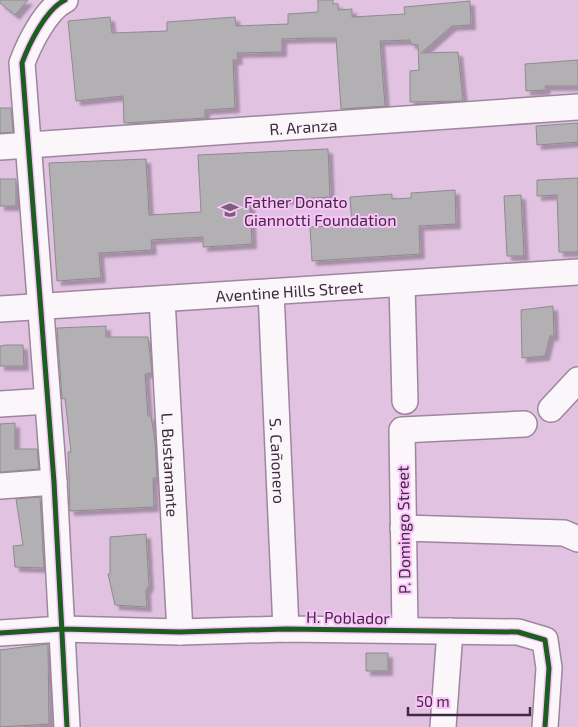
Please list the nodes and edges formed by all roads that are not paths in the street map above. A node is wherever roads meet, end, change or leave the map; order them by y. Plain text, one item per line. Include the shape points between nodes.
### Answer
1 (60, 1) edge
2 (578, 107) edge
3 (28, 146) junction
4 (0, 147) edge
5 (578, 272) edge
6 (402, 284) junction
7 (271, 292) junction
8 (162, 299) junction
9 (41, 307) junction
10 (0, 310) edge
11 (578, 380) edge
12 (48, 401) junction
13 (405, 401) dead end
14 (0, 404) edge
15 (551, 409) dead end
16 (524, 424) dead end
17 (54, 482) junction
18 (0, 486) edge
19 (404, 528) junction
20 (578, 539) edge
21 (62, 629) junction
22 (286, 629) junction
23 (404, 630) junction
24 (450, 631) junction
25 (180, 632) junction
26 (0, 633) edge
27 (67, 727) edge
28 (443, 727) edge
29 (546, 727) edge

1 - 3 street via 29,43 22,63
2 - 3 street, R. Aranza
3 - 4 street, R. Aranza
3 - 9 street
5 - 6 street, Aventine Hills Street
6 - 7 street, Aventine Hills Street
6 - 13 street
7 - 8 street, Aventine Hills Street
7 - 22 street, S. Cañonero
8 - 9 street, Aventine Hills Street
8 - 25 street, L. Bustamante
9 - 10 street, Aventine Hills Street
9 - 12 street
11 - 15 street
12 - 14 street
12 - 17 street
16 - 19 street, P. Domingo Street via 402,430
17 - 18 street
17 - 21 street
19 - 20 street via 564,533
19 - 23 street, P. Domingo Street
21 - 25 street, H. Poblador
21 - 26 street, H. Poblador
21 - 27 street
22 - 23 street, H. Poblador
22 - 25 street, H. Poblador
23 - 24 street, H. Poblador
24 - 28 street
24 - 29 street, H. Poblador via 518,632 544,640 549,668

